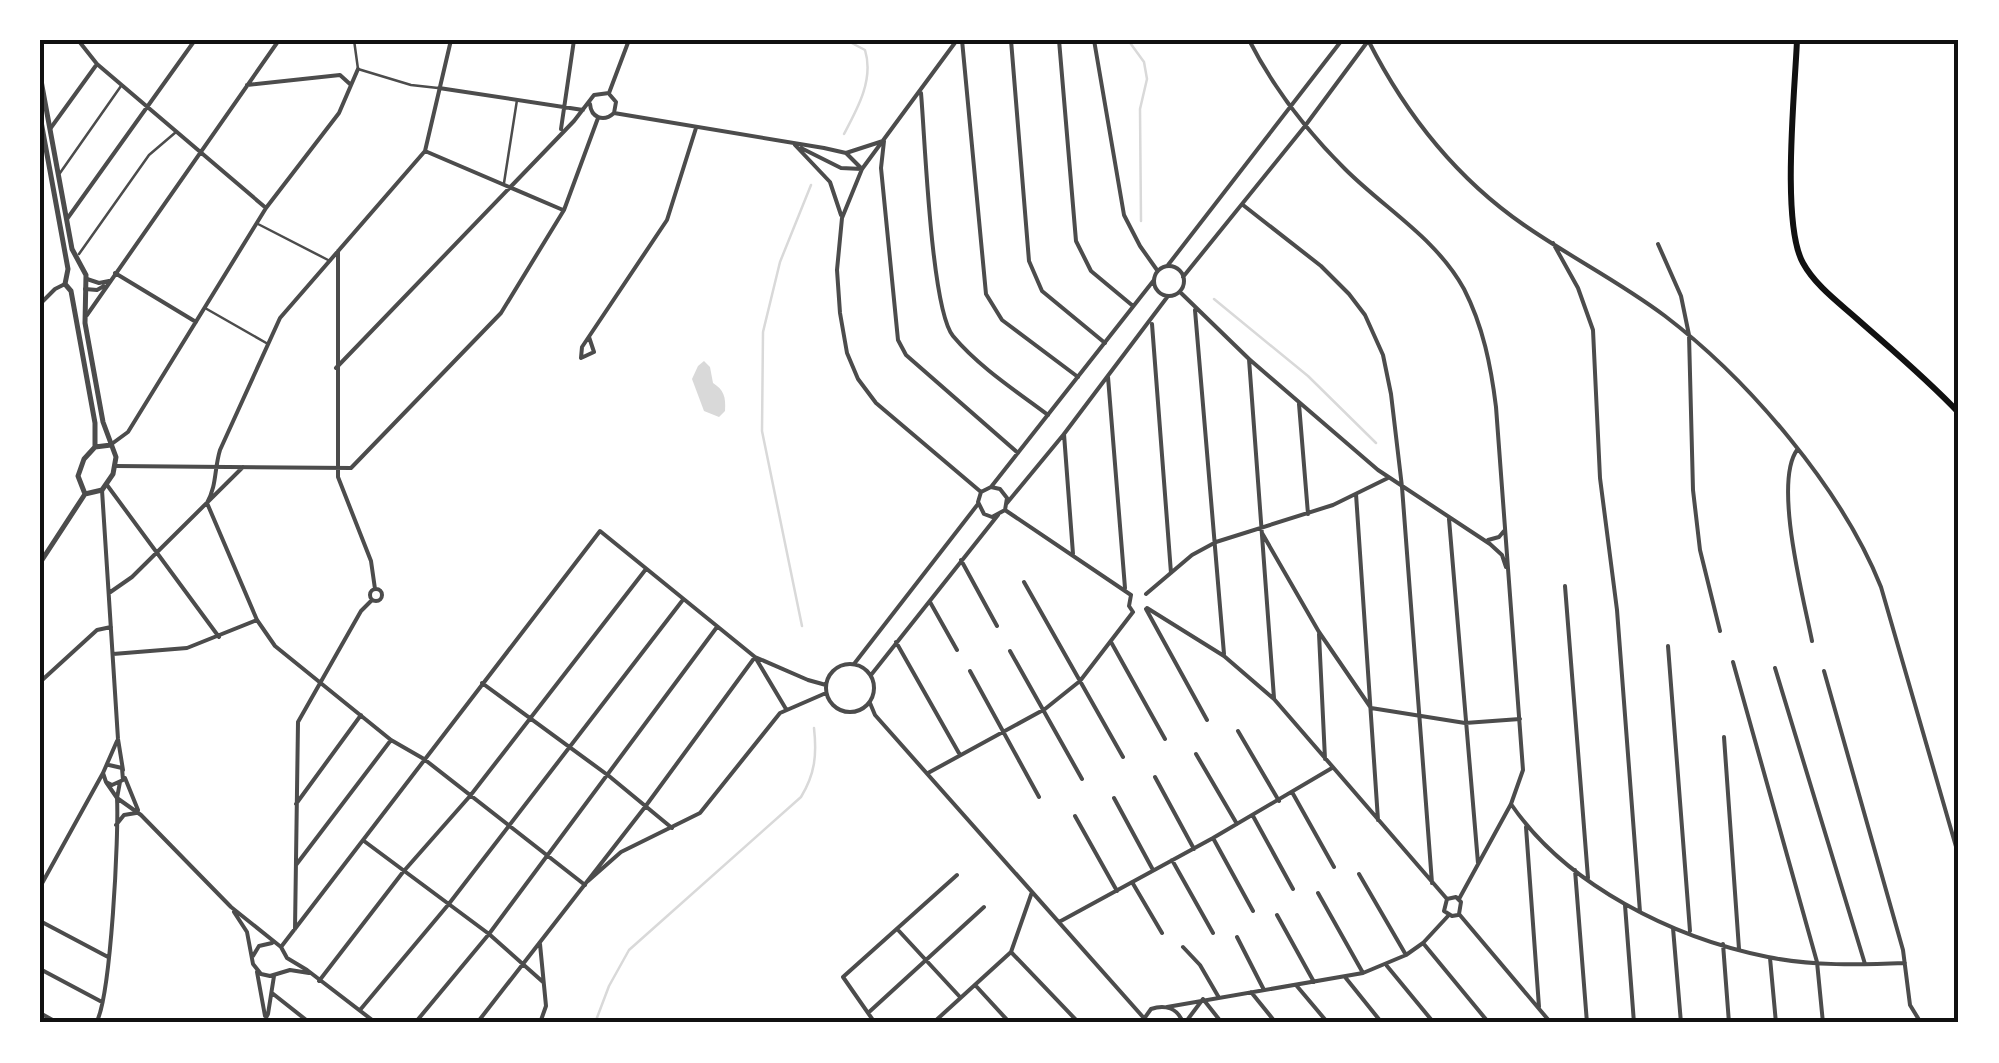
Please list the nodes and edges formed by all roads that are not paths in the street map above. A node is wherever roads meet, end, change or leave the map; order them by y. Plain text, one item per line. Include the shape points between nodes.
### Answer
1 (78, 40) edge
2 (195, 40) edge
3 (279, 40) edge
4 (354, 40) edge
5 (451, 40) edge
6 (574, 40) edge
7 (630, 40) edge
8 (960, 40) edge
9 (1011, 40) edge
10 (1060, 40) edge
11 (1094, 40) edge
12 (1249, 40) edge
13 (1342, 40) edge
14 (1368, 40) edge
15 (1797, 40) edge
16 (96, 64) junction
17 (358, 69) junction
18 (40, 76) edge
19 (122, 84) junction
20 (247, 85) junction
21 (351, 85) junction
22 (439, 88) junction
23 (921, 93) junction
24 (608, 94) junction
25 (591, 99) junction
26 (518, 100) junction
27 (147, 107) junction
28 (564, 107) junction
29 (1289, 108) junction
30 (584, 110) junction
31 (614, 113) junction
32 (40, 116) edge
33 (598, 118) junction
34 (1305, 126) junction
35 (696, 128) junction
36 (50, 130) junction
37 (177, 131) junction
38 (561, 132) junction
39 (884, 140) junction
40 (795, 146) junction
41 (200, 149) junction
42 (425, 151) junction
43 (846, 153) junction
44 (862, 170) junction
45 (59, 175) junction
46 (504, 182) junction
47 (512, 186) junction
48 (1243, 205) junction
49 (266, 208) junction
50 (564, 210) junction
51 (842, 218) junction
52 (67, 219) junction
53 (256, 224) junction
54 (1552, 243) junction
55 (1658, 244) dead end
56 (338, 252) junction
57 (75, 259) junction
58 (330, 261) junction
59 (1168, 265) junction
60 (68, 268) junction
61 (81, 268) junction
62 (1158, 270) junction
63 (115, 273) junction
64 (1183, 277) junction
65 (87, 278) junction
66 (1154, 280) junction
67 (109, 282) junction
68 (65, 284) junction
69 (85, 288) junction
70 (71, 291) junction
71 (1180, 292) junction
72 (1168, 296) junction
73 (40, 304) edge
74 (1133, 306) junction
75 (204, 308) junction
76 (1195, 310) junction
77 (84, 319) junction
78 (1152, 321) junction
79 (196, 322) junction
80 (1689, 335) junction
81 (589, 337) dead end
82 (268, 344) junction
83 (1104, 344) junction
84 (1249, 359) junction
85 (336, 368) junction
86 (1078, 377) junction
87 (1108, 377) junction
88 (1299, 403) junction
89 (1959, 413) edge
90 (1048, 415) junction
91 (1064, 434) junction
92 (110, 445) junction
93 (95, 447) junction
94 (1797, 450) junction
95 (1018, 453) junction
96 (115, 466) junction
97 (243, 466) junction
98 (215, 468) junction
99 (338, 470) junction
100 (1388, 478) junction
101 (104, 487) junction
102 (991, 487) junction
103 (1402, 487) junction
104 (981, 492) junction
105 (86, 494) junction
106 (1356, 494) junction
107 (1008, 502) junction
108 (206, 503) junction
109 (978, 504) junction
110 (1005, 510) junction
111 (1308, 514) junction
112 (998, 515) junction
113 (1449, 516) junction
114 (1261, 525) junction
115 (1505, 528) junction
116 (1262, 532) junction
117 (1483, 539) junction
118 (1216, 542) junction
119 (156, 551) junction
120 (1072, 554) junction
121 (961, 560) junction
122 (40, 563) edge
123 (646, 569) junction
124 (1171, 573) junction
125 (1509, 579) junction
126 (1024, 582) dead end
127 (1565, 586) dead end
128 (1125, 588) junction
129 (374, 589) junction
130 (109, 594) junction
131 (1146, 594) junction
132 (1131, 595) junction
133 (372, 600) junction
134 (682, 600) junction
135 (929, 600) junction
136 (1147, 608) junction
137 (1133, 612) junction
138 (257, 620) junction
139 (997, 626) dead end
140 (111, 627) junction
141 (717, 627) junction
142 (1319, 632) junction
143 (1720, 632) dead end
144 (219, 636) junction
145 (1812, 641) dead end
146 (896, 642) junction
147 (1111, 642) junction
148 (1668, 646) dead end
149 (957, 650) dead end
150 (1010, 651) dead end
151 (112, 654) junction
152 (1224, 656) junction
153 (754, 657) junction
154 (1733, 662) dead end
155 (854, 664) junction
156 (1775, 668) dead end
157 (970, 671) dead end
158 (1824, 671) dead end
159 (871, 675) junction
160 (40, 682) edge
161 (319, 682) junction
162 (1080, 682) junction
163 (482, 683) junction
164 (826, 684) junction
165 (826, 693) junction
166 (1274, 699) junction
167 (870, 703) junction
168 (786, 708) junction
169 (1371, 708) junction
170 (1042, 710) junction
171 (361, 715) junction
172 (531, 717) junction
173 (1418, 718) junction
174 (1520, 719) junction
175 (1208, 720) dead end
176 (1465, 724) junction
177 (1238, 730) dead end
178 (1002, 732) junction
179 (1724, 737) dead end
180 (118, 738) junction
181 (1165, 738) dead end
182 (392, 740) junction
183 (569, 745) junction
184 (1196, 754) dead end
185 (960, 756) junction
186 (1123, 757) dead end
187 (424, 759) junction
188 (1325, 759) junction
189 (1332, 768) junction
190 (104, 771) junction
191 (124, 773) junction
192 (927, 774) junction
193 (608, 776) junction
194 (1155, 777) dead end
195 (1082, 779) dead end
196 (106, 782) junction
197 (120, 782) junction
198 (1292, 792) junction
199 (470, 796) junction
200 (1040, 797) dead end
201 (117, 798) junction
202 (1114, 798) dead end
203 (1279, 801) junction
204 (1511, 804) junction
205 (296, 805) junction
206 (645, 807) junction
207 (141, 814) junction
208 (1075, 816) dead end
209 (1252, 816) junction
210 (1378, 820) junction
211 (1237, 824) junction
212 (116, 826) junction
213 (507, 826) junction
214 (1526, 826) junction
215 (672, 828) junction
216 (1213, 838) junction
217 (364, 840) junction
218 (1194, 848) junction
219 (547, 856) junction
220 (1959, 857) edge
221 (1172, 860) junction
222 (1478, 863) junction
223 (296, 865) junction
224 (1334, 867) dead end
225 (1153, 870) junction
226 (1575, 870) junction
227 (403, 872) junction
228 (1359, 874) dead end
229 (956, 875) dead end
230 (1588, 878) junction
231 (1132, 882) junction
232 (1432, 882) junction
233 (585, 885) junction
234 (40, 888) edge
235 (1293, 889) dead end
236 (1117, 891) junction
237 (1032, 892) junction
238 (1318, 893) dead end
239 (1446, 898) junction
240 (1458, 899) junction
241 (448, 905) junction
242 (1625, 905) junction
243 (231, 907) junction
244 (984, 908) dead end
245 (1253, 912) dead end
246 (1640, 912) junction
247 (1459, 914) junction
248 (1277, 915) dead end
249 (1448, 916) junction
250 (40, 921) edge
251 (1059, 922) junction
252 (1673, 926) junction
253 (295, 928) junction
254 (898, 930) junction
255 (1690, 932) junction
256 (1214, 933) dead end
257 (489, 934) junction
258 (1162, 934) dead end
259 (1238, 938) dead end
260 (274, 943) junction
261 (1423, 943) junction
262 (540, 944) junction
263 (1723, 944) junction
264 (281, 946) junction
265 (1183, 947) dead end
266 (1739, 950) junction
267 (1012, 952) junction
268 (1406, 955) junction
269 (108, 956) junction
270 (253, 956) junction
271 (1770, 957) junction
272 (287, 958) junction
273 (926, 960) junction
274 (1818, 962) junction
275 (1905, 963) junction
276 (1865, 964) junction
277 (524, 965) junction
278 (1387, 966) junction
279 (40, 969) edge
280 (257, 971) junction
281 (282, 971) junction
282 (309, 973) junction
283 (1363, 974) junction
284 (274, 976) junction
285 (1345, 978) junction
286 (319, 981) junction
287 (542, 982) junction
288 (1314, 982) junction
289 (974, 984) junction
290 (1296, 985) junction
291 (1264, 990) junction
292 (1250, 991) junction
293 (272, 994) junction
294 (960, 997) junction
295 (1218, 997) junction
296 (1203, 999) junction
297 (104, 1002) junction
298 (1167, 1007) junction
299 (1539, 1007) junction
300 (360, 1010) junction
301 (40, 1013) edge
302 (868, 1013) junction
303 (942, 1014) junction
304 (265, 1016) junction
305 (1142, 1020) edge
306 (58, 1023) edge
307 (96, 1023) edge
308 (263, 1023) edge
309 (310, 1023) edge
310 (376, 1023) edge
311 (415, 1023) edge
312 (476, 1023) edge
313 (540, 1023) edge
314 (875, 1023) edge
315 (933, 1023) edge
316 (950, 1023) edge
317 (1010, 1023) edge
318 (1080, 1023) edge
319 (1184, 1023) edge
320 (1222, 1023) edge
321 (1276, 1023) edge
322 (1328, 1023) edge
323 (1382, 1023) edge
324 (1434, 1023) edge
325 (1489, 1023) edge
326 (1551, 1023) edge
327 (1587, 1023) edge
328 (1634, 1023) edge
329 (1681, 1023) edge
330 (1729, 1023) edge
331 (1776, 1023) edge
332 (1822, 1023) edge
333 (1921, 1023) edge

1 - 16 street
2 - 27 street
3 - 20 street
4 - 17 street
5 - 22 street
6 - 28 street
7 - 24 street
8 - 23 street
8 - 86 street via 986,294 1002,320
9 - 83 street via 1030,261 1042,291
10 - 74 street via 1076,241 1091,270
11 - 62 street via 1124,215
12 - 29 street
13 - 29 street
14 - 34 street
14 - 54 street via 1396,92 1450,160
15 - 89 main road via 1792,206 1799,255 1832,297
16 - 19 street
16 - 36 street
17 - 21 street
17 - 22 street
18 - 36 street
19 - 27 street
19 - 45 street
20 - 21 street via 340,75
20 - 41 street
21 - 49 street via 339,112
22 - 26 street
22 - 42 street
23 - 39 street
23 - 90 street via 943,315 952,334 1002,382
24 - 25 street
24 - 31 street via 616,102
25 - 30 street
25 - 33 street
26 - 28 street
26 - 46 street
27 - 37 street
27 - 52 street
28 - 30 street
28 - 38 street
29 - 34 street
29 - 59 street
30 - 38 street
31 - 33 street
31 - 35 street
32 - 60 street
33 - 50 street
34 - 48 street
34 - 115 street via 1433,247 1463,288 1492,376
35 - 40 street
35 - 81 street via 667,220
36 - 45 street
37 - 41 street
37 - 57 street via 149,156
38 - 47 street
39 - 43 street
39 - 44 street
39 - 95 street via 898,340 916,367
40 - 43 street
40 - 44 street via 841,168
40 - 51 street via 830,182
41 - 49 street
41 - 63 street
42 - 46 street
42 - 56 street
43 - 44 street
44 - 51 street
45 - 52 street
46 - 47 street
47 - 50 street
47 - 85 street
48 - 64 street
48 - 103 street via 1321,266 1365,314 1383,355
49 - 53 street
50 - 99 street via 502,313 357,463
51 - 104 street via 840,313 858,379 876,403
52 - 57 street
53 - 58 street
53 - 75 street
54 - 80 street
54 - 246 street via 1593,330
55 - 80 street via 1682,296
56 - 58 street
56 - 85 street
57 - 61 street
58 - 82 street via 280,318
59 - 62 street
59 - 64 street
60 - 61 street
60 - 68 street
61 - 65 street
62 - 66 street
63 - 67 street
63 - 79 street
64 - 71 street
65 - 67 street
65 - 69 street
66 - 72 street
66 - 74 street
67 - 69 street
67 - 77 street
68 - 70 street
68 - 73 street
69 - 70 street
69 - 77 street
70 - 93 street
71 - 72 street
71 - 76 street
72 - 78 street
74 - 83 street
75 - 79 street
75 - 82 street
76 - 84 street
76 - 118 street
77 - 92 street
78 - 87 street
78 - 124 street
79 - 92 street via 128,432
80 - 94 street
80 - 143 street via 1693,490
82 - 98 street
83 - 86 street
84 - 88 street
84 - 114 street
85 - 99 street
86 - 90 street
87 - 91 street
87 - 128 street
88 - 100 street
88 - 111 street
90 - 95 street
91 - 107 street
91 - 120 street
92 - 93 street
92 - 96 street
93 - 105 street via 78,476
94 - 145 street via 1788,468 1789,508
94 - 220 street via 1835,497 1873,567
95 - 102 street
96 - 98 street
96 - 101 street
97 - 98 street
97 - 99 street
97 - 108 street
98 - 108 street via 217,484
99 - 129 street via 371,561
100 - 103 street
100 - 106 street
101 - 105 street
101 - 119 street
101 - 130 street
102 - 104 street
102 - 107 street
103 - 113 street
103 - 173 street
104 - 109 street
105 - 122 street
106 - 111 street
106 - 169 street
107 - 110 street
108 - 119 street
108 - 138 street
109 - 112 street via 984,514
109 - 155 street
110 - 112 street
110 - 120 street
111 - 114 street
112 - 121 street
113 - 117 street
113 - 176 street
114 - 116 street
114 - 118 street
115 - 117 street via 1499,538
115 - 125 street
116 - 142 street
116 - 166 street
117 - 125 street via 1502,556
118 - 124 street
118 - 152 street
119 - 130 street
119 - 144 street
120 - 128 street
121 - 135 street
121 - 139 street
123 - 134 street
123 - 163 street via 600,530
123 - 172 street
124 - 131 street
125 - 174 street
126 - 162 street
127 - 230 street
128 - 132 street
129 - 133 street
129 - 133 street via 382,597
130 - 140 street
131 - 132 street
131 - 136 street
132 - 137 street
133 - 161 street
134 - 141 street
134 - 183 street
135 - 146 street
135 - 149 street
136 - 137 street
136 - 152 street
136 - 175 street
137 - 147 street
138 - 144 street
138 - 161 street via 275,646
140 - 151 street
140 - 160 street via 97,630
141 - 153 street
141 - 193 street
142 - 169 street
142 - 188 street
144 - 151 street via 187,648
146 - 159 street
146 - 185 street
147 - 162 street
147 - 181 street
148 - 255 street
150 - 170 street
151 - 180 street
152 - 166 street
153 - 164 street
153 - 168 street
153 - 206 street
154 - 274 street
155 - 159 street
155 - 164 street via 834,669
156 - 276 street
157 - 178 street
158 - 275 street
159 - 167 street
161 - 171 street
161 - 205 street via 298,722
162 - 170 street
162 - 186 street
163 - 172 street
163 - 187 street
164 - 165 street
165 - 167 street via 840,711 856,712
165 - 168 street
166 - 188 street
167 - 192 street
168 - 215 street via 709,805
169 - 173 street
169 - 210 street
170 - 178 street
170 - 195 street
171 - 182 street
171 - 205 street
172 - 183 street
172 - 199 street
173 - 176 street
173 - 232 street
174 - 176 street
174 - 204 street via 1522,770
176 - 222 street
177 - 203 street
178 - 185 street
178 - 200 street
179 - 266 street
180 - 190 street
180 - 191 street
182 - 187 street
182 - 223 street
183 - 193 street
183 - 213 street
184 - 211 street
185 - 192 street
187 - 199 street
187 - 217 street
188 - 189 street
189 - 198 street
189 - 210 street
190 - 191 street via 116,764
190 - 196 street
190 - 234 street
191 - 197 street
191 - 207 street
192 - 237 street
193 - 206 street
193 - 219 street
194 - 218 street
196 - 197 street
196 - 201 street
197 - 201 street
198 - 203 street
198 - 224 street
199 - 213 street
199 - 227 street
201 - 207 street
201 - 212 street
202 - 225 street
203 - 209 street
204 - 214 street
204 - 222 street
205 - 223 street
206 - 215 street
206 - 233 street
207 - 212 street via 124,815
207 - 243 street
208 - 236 street
209 - 211 street
209 - 235 street
210 - 232 street
211 - 216 street
212 - 269 street
213 - 219 street
213 - 241 street
214 - 226 street
214 - 299 street
215 - 233 street via 621,852
216 - 218 street
216 - 245 street
217 - 227 street
217 - 253 street
218 - 221 street
219 - 233 street
219 - 257 street
221 - 225 street
221 - 256 street
222 - 240 street
223 - 253 street
225 - 231 street
226 - 230 street
226 - 327 street
227 - 241 street
227 - 286 street
228 - 268 street
229 - 254 street
230 - 242 street
231 - 236 street
231 - 258 street
232 - 239 street
233 - 262 street
236 - 251 street
237 - 251 street
237 - 267 street
238 - 283 street
239 - 240 street
239 - 249 street
240 - 247 street
241 - 257 street
241 - 300 street
242 - 246 street
242 - 328 street
243 - 260 street
243 - 270 street
244 - 273 street
246 - 252 street
247 - 249 street
247 - 299 street
248 - 288 street
249 - 261 street
250 - 269 street
251 - 305 street
252 - 255 street
252 - 329 street
253 - 264 street
254 - 273 street
254 - 302 street via 843,977
255 - 263 street
257 - 277 street
257 - 311 street
259 - 291 street
260 - 264 street
260 - 270 street via 259,946
261 - 268 street
261 - 325 street
262 - 277 street
262 - 287 street
263 - 266 street
263 - 330 street
264 - 272 street
265 - 295 street
266 - 271 street
267 - 289 street
267 - 318 street
268 - 278 street
269 - 297 street
270 - 280 street
271 - 274 street
271 - 331 street
272 - 281 street
272 - 282 street
273 - 294 street
273 - 302 street
274 - 276 street
274 - 332 street
275 - 276 street
275 - 333 street via 1910,1006
277 - 287 street
277 - 312 street
278 - 283 street
278 - 324 street
279 - 297 street
280 - 284 street
280 - 304 street
281 - 282 street
281 - 284 street
282 - 286 street
283 - 285 street
284 - 293 street
285 - 288 street
285 - 323 street
286 - 300 street
287 - 313 street via 546,1012
288 - 290 street
289 - 294 street
289 - 317 street
290 - 291 street
290 - 322 street
291 - 292 street
292 - 295 street
292 - 321 street
293 - 304 street
293 - 309 street
294 - 303 street
295 - 296 street
296 - 298 street
296 - 319 street
296 - 320 street
297 - 307 street
298 - 305 street via 1151,1009
298 - 319 street
299 - 326 street
300 - 310 street
301 - 306 street
302 - 314 street
303 - 315 street
303 - 316 street
304 - 308 street

